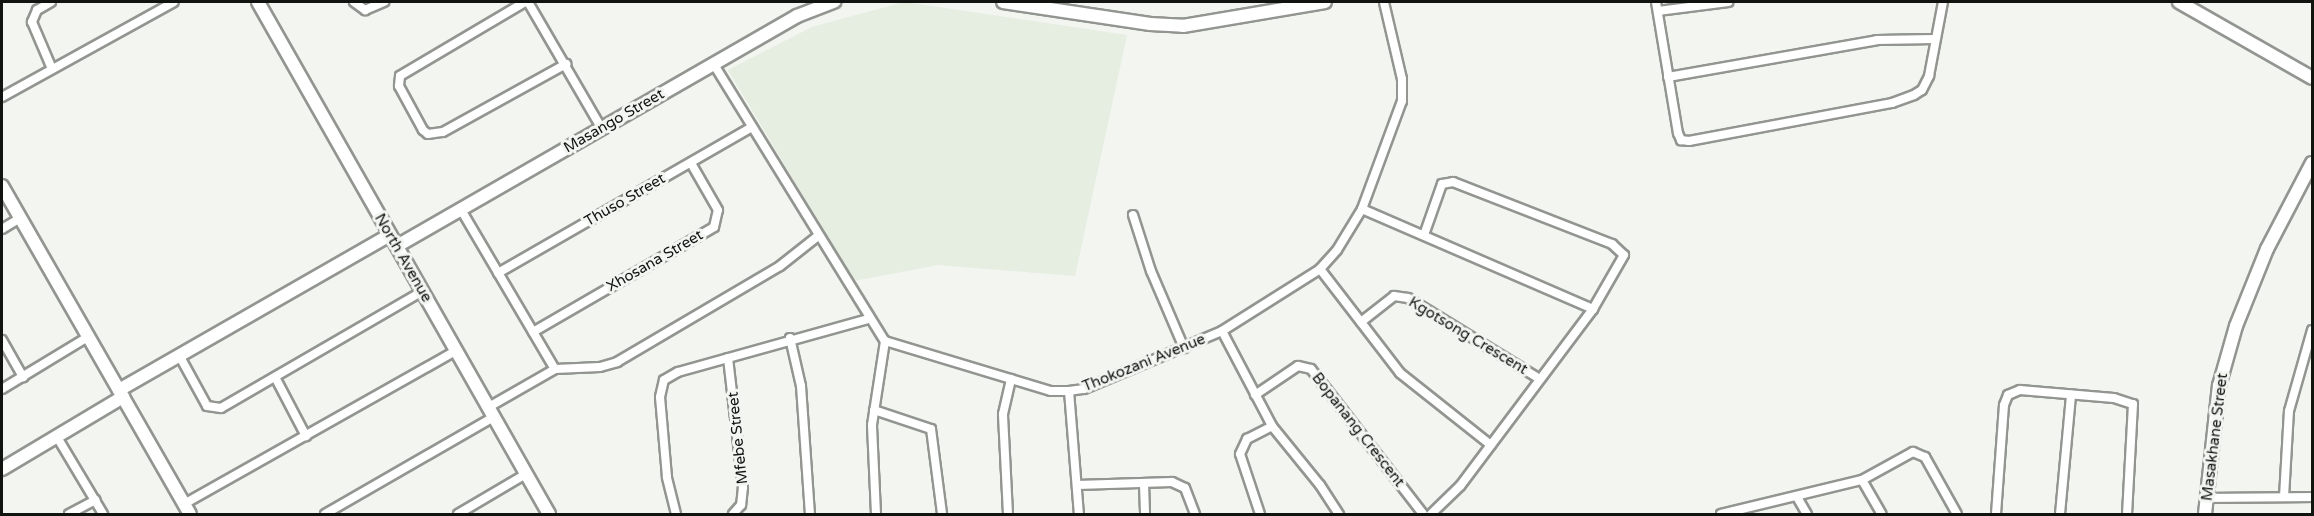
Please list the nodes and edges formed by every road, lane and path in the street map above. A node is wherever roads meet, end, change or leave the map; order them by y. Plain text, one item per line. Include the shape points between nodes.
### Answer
1 (51, 2) edge
2 (174, 2) edge
3 (258, 2) edge
4 (354, 2) edge
5 (384, 2) edge
6 (527, 2) edge
7 (834, 2) edge
8 (1003, 2) edge
9 (1325, 2) edge
10 (1384, 2) edge
11 (1728, 2) edge
12 (1943, 2) edge
13 (2179, 2) edge
14 (1657, 6) edge
15 (1935, 39) junction
16 (713, 63) junction
17 (566, 64) junction
18 (52, 69) junction
19 (1668, 77) junction
20 (2313, 78) edge
21 (2, 97) edge
22 (752, 127) junction
23 (602, 129) junction
24 (691, 163) junction
25 (2313, 163) edge
26 (2309, 177) edge
27 (2, 186) edge
28 (460, 208) junction
29 (1362, 209) junction
30 (1133, 215) dead end
31 (20, 218) junction
32 (2, 229) edge
33 (390, 235) junction
34 (1424, 235) junction
35 (818, 236) junction
36 (397, 246) junction
37 (1320, 269) junction
38 (498, 273) junction
39 (423, 291) junction
40 (1593, 309) junction
41 (868, 319) junction
42 (1360, 322) junction
43 (2313, 330) edge
44 (1222, 331) junction
45 (533, 332) junction
46 (88, 337) junction
47 (790, 338) junction
48 (2, 340) edge
49 (885, 341) junction
50 (1184, 348) junction
51 (456, 351) junction
52 (179, 355) junction
53 (728, 358) junction
54 (555, 369) junction
55 (22, 377) junction
56 (275, 377) junction
57 (1538, 378) junction
58 (1011, 380) junction
59 (2, 389) edge
60 (1069, 391) junction
61 (121, 394) junction
62 (1255, 395) junction
63 (2071, 395) junction
64 (874, 410) junction
65 (489, 413) junction
66 (1272, 426) junction
67 (306, 436) junction
68 (57, 437) junction
69 (1491, 445) junction
70 (2, 469) edge
71 (526, 474) junction
72 (1862, 480) junction
73 (1144, 484) junction
74 (1077, 485) junction
75 (1797, 497) junction
76 (2284, 497) junction
77 (2313, 497) edge
78 (2207, 498) junction
79 (95, 500) junction
80 (187, 509) edge
81 (69, 514) edge
82 (103, 514) edge
83 (325, 514) edge
84 (459, 514) edge
85 (549, 514) edge
86 (676, 514) edge
87 (733, 514) edge
88 (810, 514) edge
89 (876, 514) edge
90 (942, 514) edge
91 (1008, 514) edge
92 (1079, 514) edge
93 (1145, 514) edge
94 (1195, 514) edge
95 (1260, 514) edge
96 (1339, 514) edge
97 (1423, 514) edge
98 (1431, 514) edge
99 (1726, 514) edge
100 (1807, 514) edge
101 (1882, 514) edge
102 (1957, 514) edge
103 (1996, 514) edge
104 (2060, 514) edge
105 (2127, 514) edge
106 (2205, 514) edge

1 - 18 street via 37,10 32,22
2 - 18 street
3 - 33 street, North Avenue
4 - 5 street via 365,10
6 - 17 street
6 - 17 street via 400,76 399,86 423,130 428,134 443,132
7 - 16 street, Masango Street via 797,16
8 - 9 street via 1183,26
10 - 29 street, Thokozani Avenue via 1402,79 1402,101
11 - 14 street
12 - 15 street
13 - 20 street
14 - 19 street
15 - 19 street via 1877,40
15 - 19 street via 1925,86 1906,99 1689,141 1681,140 1678,133
16 - 22 street
16 - 23 street, Masango Street
17 - 23 street
18 - 21 street
22 - 24 street, Thuso Street
22 - 35 street
23 - 28 street, Masango Street
24 - 38 street, Thuso Street
24 - 45 street, Xhosana Street via 718,210 714,227
25 - 26 street, Masakhane Street
26 - 78 street, Masakhane Street via 2249,288 2236,326 2219,386
27 - 31 street
28 - 36 street, Masango Street
28 - 38 street
29 - 34 street
29 - 37 street, Thokozani Avenue via 1337,250
30 - 50 street via 1151,271
31 - 32 street
31 - 46 street
33 - 36 street, North Avenue
33 - 52 street
34 - 40 street
34 - 40 street via 1442,184 1453,182 1612,244 1623,252 1624,259
35 - 41 street
35 - 54 street via 780,266 617,362 600,367
36 - 39 street, North Avenue
37 - 42 street
37 - 44 street, Thokozani Avenue
38 - 45 street
39 - 51 street, North Avenue
39 - 56 street
40 - 57 street
41 - 47 street
41 - 49 street
42 - 57 street, Kgotsong Crescent via 1388,299 1408,298
42 - 69 street via 1400,373
43 - 76 street via 2289,411
44 - 50 street, Thokozani Avenue
44 - 62 street
45 - 54 street
46 - 55 street
46 - 61 street
47 - 53 street
47 - 88 street via 801,386
48 - 55 street
49 - 58 street, Thokozani Avenue
49 - 64 street
50 - 60 street, Thokozani Avenue
51 - 65 street, North Avenue
51 - 67 street
52 - 56 street via 210,408 221,408
52 - 61 street
53 - 86 street via 670,375 661,388 667,477
53 - 87 street, Mfebe Street via 743,487 741,505
54 - 65 street
55 - 59 street
56 - 67 street
57 - 69 street, Kgotsong Crescent
58 - 60 street, Thokozani Avenue
58 - 91 street via 1002,414
60 - 74 street
61 - 68 street
61 - 80 street
62 - 66 street
62 - 97 street, Bopanang Crescent via 1298,366 1311,369
63 - 103 street via 2020,390 2006,397
63 - 104 street
63 - 105 street via 2125,400 2136,408
64 - 89 street
64 - 90 street via 931,429
65 - 71 street, North Avenue
65 - 83 street
66 - 95 street via 1247,439 1240,454
66 - 96 street via 1320,484
67 - 80 street
68 - 70 street
68 - 79 street
69 - 98 street, Kgotsong Crescent via 1447,501
71 - 84 street
71 - 85 street, North Avenue
72 - 75 street
72 - 101 street
72 - 102 street via 1910,452 1917,453 1925,457
73 - 74 street
73 - 93 street
73 - 94 street via 1180,484 1190,495
74 - 92 street
75 - 99 street
75 - 100 street
76 - 77 street
76 - 78 street
78 - 106 street, Masakhane Street
79 - 81 street
79 - 82 street

